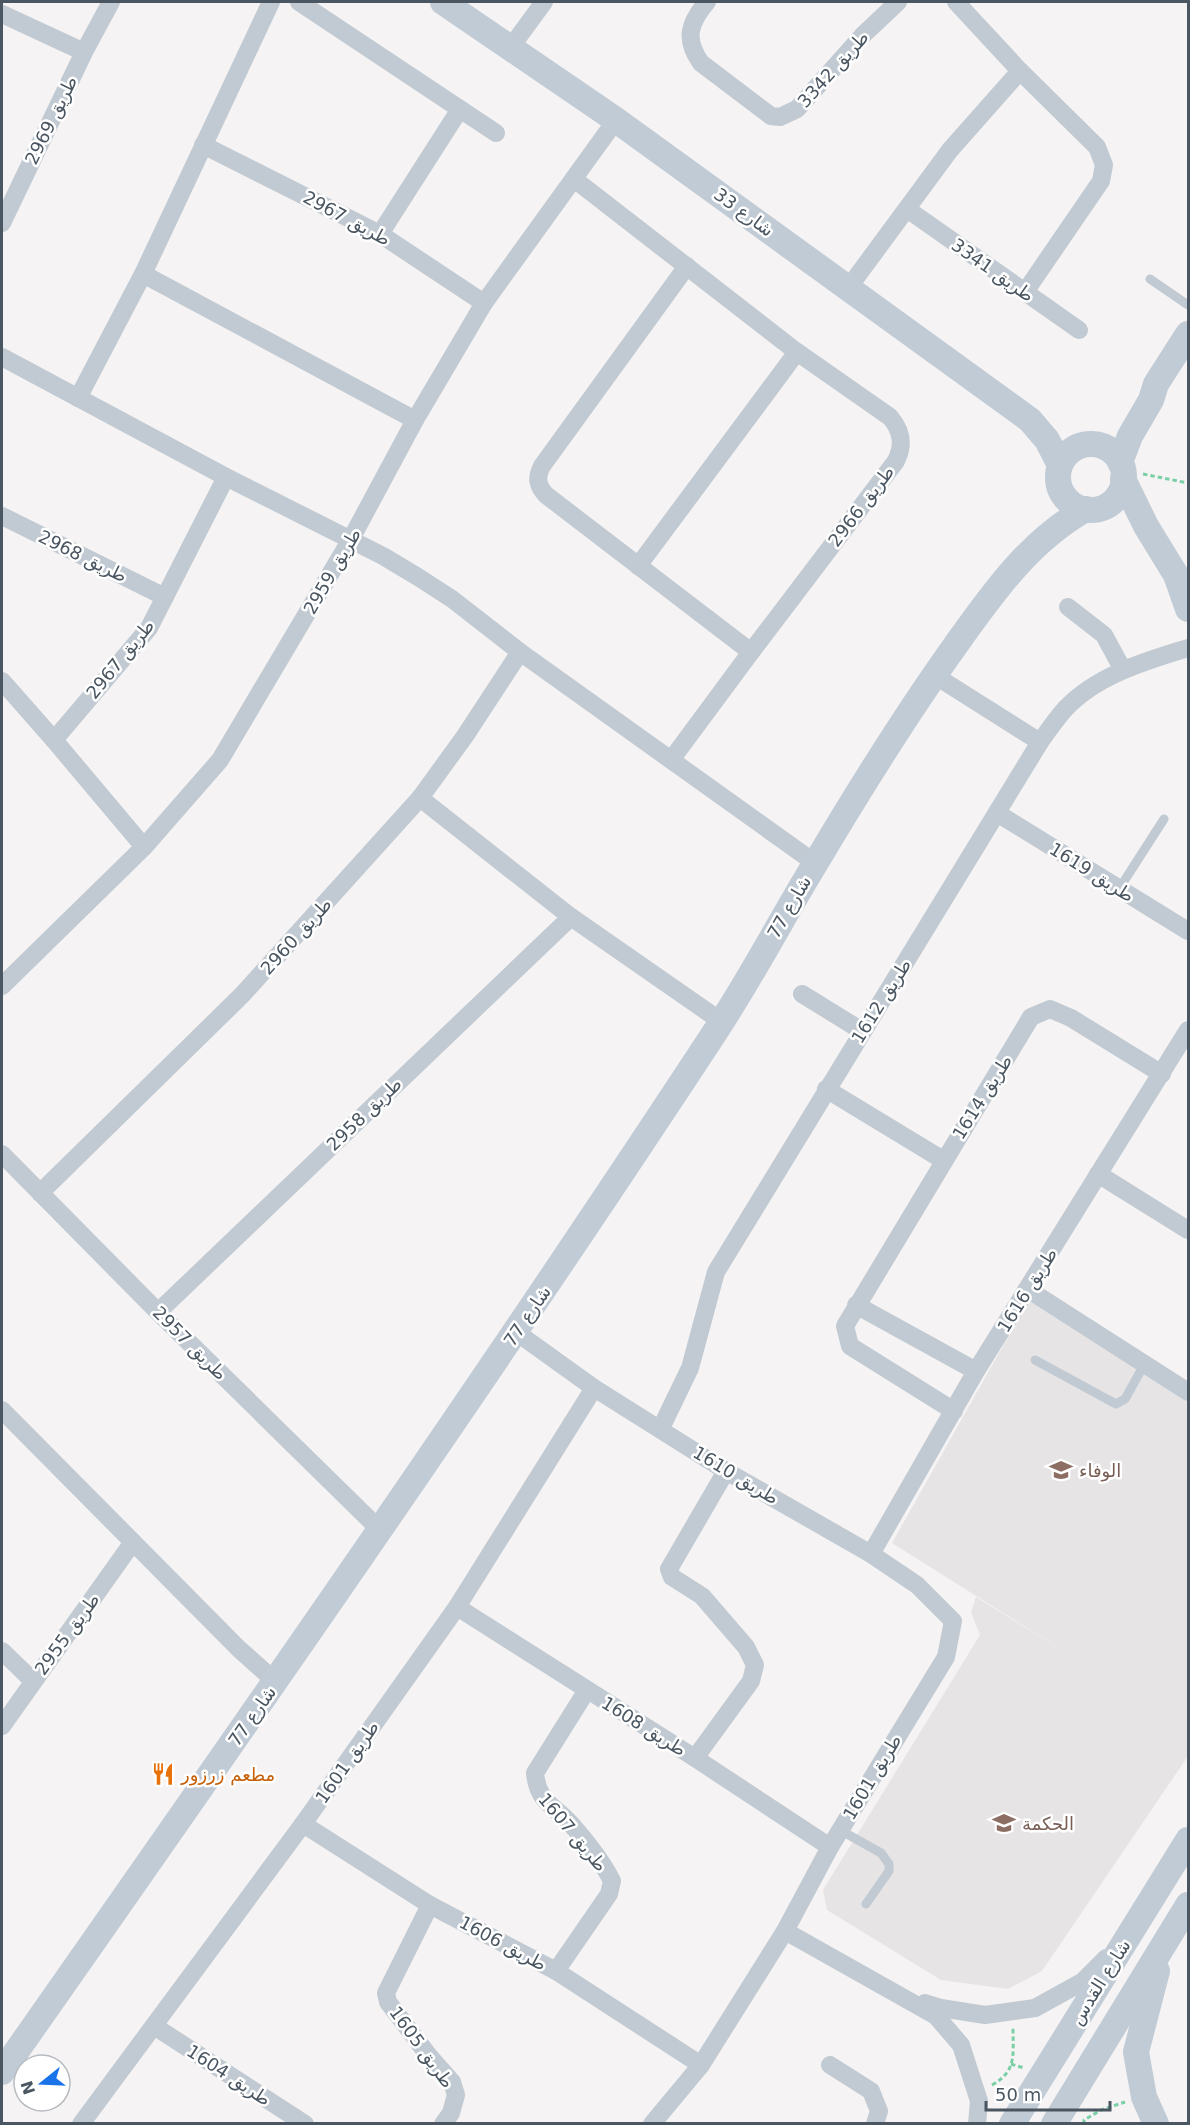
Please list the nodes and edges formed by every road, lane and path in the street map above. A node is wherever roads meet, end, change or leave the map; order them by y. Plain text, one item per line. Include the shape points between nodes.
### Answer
1 (111, 2) edge
2 (271, 2) edge
3 (299, 2) edge
4 (443, 2) edge
5 (544, 2) edge
6 (707, 2) edge
7 (898, 2) edge
8 (956, 2) edge
9 (2, 14) edge
10 (511, 47) junction
11 (84, 52) junction
12 (1020, 71) junction
13 (460, 109) junction
14 (616, 120) junction
15 (496, 132) dead end
16 (203, 145) junction
17 (574, 179) junction
18 (10, 184) edge
19 (907, 209) junction
20 (2, 223) edge
21 (380, 234) junction
22 (687, 266) junction
23 (143, 274) junction
24 (1150, 279) dead end
25 (849, 287) junction
26 (1025, 292) junction
27 (484, 303) junction
28 (1188, 305) edge
29 (1079, 330) dead end
30 (1188, 334) edge
31 (797, 352) junction
32 (2, 357) edge
33 (1156, 384) junction
34 (78, 398) junction
35 (415, 420) junction
36 (1040, 429) junction
37 (1089, 446) junction
38 (1122, 470) junction
39 (1059, 475) junction
40 (226, 477) junction
41 (1188, 483) edge
42 (1094, 509) junction
43 (2, 516) edge
44 (351, 539) junction
45 (1156, 541) junction
46 (1032, 547) junction
47 (638, 566) junction
48 (165, 597) junction
49 (1068, 607) dead end
50 (1188, 609) edge
51 (1188, 648) edge
52 (520, 652) junction
53 (751, 652) junction
54 (1123, 670) junction
55 (934, 675) junction
56 (2, 681) edge
57 (54, 740) junction
58 (1040, 742) junction
59 (671, 760) junction
60 (420, 798) junction
61 (997, 813) junction
62 (1164, 819) dead end
63 (144, 847) junction
64 (815, 863) junction
65 (1119, 889) junction
66 (571, 917) junction
67 (1188, 931) edge
68 (2, 986) edge
69 (802, 994) dead end
70 (722, 1022) junction
71 (1188, 1030) edge
72 (862, 1031) junction
73 (1162, 1074) junction
74 (826, 1089) junction
75 (2, 1154) edge
76 (943, 1160) junction
77 (1098, 1174) junction
78 (40, 1193) junction
79 (1188, 1230) edge
80 (1029, 1290) junction
81 (856, 1305) junction
82 (158, 1312) junction
83 (516, 1332) junction
84 (1035, 1360) dead end
85 (1145, 1364) junction
86 (976, 1371) junction
87 (594, 1389) junction
88 (1188, 1392) edge
89 (2, 1410) edge
90 (954, 1411) junction
91 (661, 1428) junction
92 (726, 1471) junction
93 (380, 1530) junction
94 (133, 1542) junction
95 (872, 1554) junction
96 (457, 1607) junction
97 (953, 1621) joint
98 (2, 1651) edge
99 (33, 1681) junction
100 (276, 1682) junction
101 (587, 1690) junction
102 (2, 1726) edge
103 (695, 1758) junction
104 (303, 1824) junction
105 (840, 1830) junction
106 (1188, 1840) edge
107 (830, 1847) junction
108 (866, 1904) dead end
109 (430, 1905) junction
110 (1188, 1905) edge
111 (785, 1931) junction
112 (1132, 1931) junction
113 (1163, 1947) junction
114 (556, 1971) junction
115 (895, 1992) junction
116 (1014, 2012) junction
117 (154, 2026) junction
118 (701, 2065) junction
119 (830, 2066) dead end
120 (2, 2072) edge
121 (976, 2091) junction
122 (1144, 2097) junction
123 (280, 2117) edge
124 (81, 2124) edge
125 (305, 2124) edge
126 (443, 2124) edge
127 (652, 2124) edge
128 (875, 2124) edge
129 (977, 2124) edge
130 (1012, 2124) edge
131 (1054, 2124) edge
132 (1084, 2124) edge
133 (1156, 2124) edge

1 - 11 street, طريق 2969
2 - 16 street
3 - 13 street
4 - 10 street, شارع 33
5 - 10 street
6 - 7 street, طريق 3342 via 690,27 694,53 701,63 771,116 780,117 797,109
8 - 12 street
9 - 11 street
10 - 14 street, شارع 33
11 - 18 street, طريق 2969
12 - 19 street via 972,123
12 - 26 street via 1093,142 1102,157 1103,173
13 - 15 street
13 - 21 street
14 - 17 street, طريق 2959
14 - 25 street, شارع 33
16 - 21 street, طريق 2967
16 - 23 street
17 - 22 street, طريق 2966
17 - 27 street, طريق 2959
18 - 20 street, طريق 2969
19 - 25 street
19 - 26 street, طريق 3341
21 - 27 street, طريق 2967
22 - 31 street, طريق 2966
22 - 47 street via 538,473 540,489 546,495
23 - 34 street
23 - 35 street
24 - 28 lane
25 - 36 street, شارع 33
26 - 29 street, طريق 3341
27 - 35 street, طريق 2959
30 - 33 street
31 - 47 street
31 - 53 street, طريق 2966 via 890,417 899,430 901,446 896,461
32 - 34 street
33 - 37 street via 1122,425
33 - 38 street via 1130,436
34 - 40 street
35 - 44 street, طريق 2959
36 - 37 street, شارع 33
36 - 39 street, شارع 33
37 - 38 street via 1108,449
37 - 39 street via 1064,457
38 - 41 path
38 - 42 street via 1122,486 1114,500
38 - 45 street via 1138,511
39 - 42 street via 1066,499
39 - 46 street, شارع 77 via 1048,517
40 - 44 street
40 - 48 street, طريق 2967
42 - 45 street via 1125,519
42 - 46 street, شارع 77 via 1058,526
43 - 48 street, طريق 2968
44 - 52 street via 444,593
44 - 63 street, طريق 2959 via 220,760
45 - 50 street via 1176,575
46 - 55 street, شارع 77
47 - 53 street
48 - 57 street, طريق 2967 via 149,628
49 - 54 street via 1104,635
51 - 54 street, طريق 1612
52 - 59 street
52 - 60 street, طريق 2960
53 - 59 street, طريق 2966
54 - 58 street, طريق 1612 via 1066,708
55 - 58 street
55 - 64 street, شارع 77
56 - 57 street
57 - 63 street
58 - 61 street, طريق 1612
59 - 64 street
60 - 66 street
60 - 78 street, طريق 2960 via 242,995
61 - 65 street, طريق 1619
61 - 72 street, طريق 1612
62 - 65 lane
63 - 68 street, طريق 2959
64 - 70 street, شارع 77
65 - 67 street, طريق 1619
66 - 70 street
66 - 82 street, طريق 2958
69 - 72 street
70 - 83 street, شارع 77
71 - 73 street, طريق 1616
72 - 74 street, طريق 1612
73 - 76 street, طريق 1614 via 1050,1009 1031,1017
73 - 77 street, طريق 1616
74 - 76 street
74 - 91 street, طريق 1612 via 716,1272 690,1368
75 - 78 street, طريق 2957
76 - 81 street, طريق 1614
77 - 79 street
77 - 80 street, طريق 1616
78 - 82 street, طريق 2957
80 - 85 street
80 - 86 street, طريق 1616
81 - 86 street
81 - 90 street, طريق 1614 via 845,1326 850,1346
82 - 93 street, طريق 2957
83 - 87 street, طريق 1610
83 - 93 street, شارع 77
84 - 85 lane via 1116,1404 1125,1399
85 - 88 street
86 - 90 street, طريق 1616
87 - 91 street, طريق 1610
87 - 96 street, طريق 1601
89 - 94 street
90 - 95 street, طريق 1616
91 - 92 street, طريق 1610
92 - 95 street, طريق 1610
92 - 103 street via 669,1569 672,1577 702,1596 746,1647 754,1665 751,1681
93 - 100 street, شارع 77
94 - 99 street, طريق 2955
94 - 100 street
95 - 97 street, طريق 1610 via 917,1585
96 - 101 street, طريق 1608
96 - 104 street, طريق 1601
97 - 105 street, طريق 1601 via 946,1657
98 - 99 street
99 - 102 street, طريق 2955
100 - 120 street, شارع 77
101 - 103 street, طريق 1608
101 - 114 street, طريق 1607 via 535,1773 536,1789 571,1824 612,1881 609,1894
103 - 107 street, طريق 1608
104 - 109 street, طريق 1606
104 - 117 street, طريق 1601
105 - 107 street, طريق 1601
105 - 108 lane via 881,1853 889,1864 889,1871
106 - 112 street, شارع القدس
107 - 111 street, طريق 1601
109 - 114 street, طريق 1606
109 - 126 street, طريق 1605 via 386,1993 388,2001 452,2082 456,2095
110 - 113 street, شارع القدس
111 - 115 street
111 - 118 street, طريق 1601
112 - 116 street via 1082,1982 1035,2008
112 - 130 street, شارع القدس
113 - 122 street via 1136,2052
113 - 131 street, شارع القدس
114 - 118 street, طريق 1606
115 - 116 street via 941,2008 985,2015
115 - 121 street via 936,2016 961,2044
116 - 121 path via 1011,2064 1006,2076
117 - 123 street, طريق 1604
117 - 124 street, طريق 1601
118 - 127 street, طريق 1601
119 - 128 street via 871,2091 879,2111
121 - 129 street
122 - 132 path via 1101,2110 1084,2120
122 - 133 street
123 - 125 street, طريق 1604

